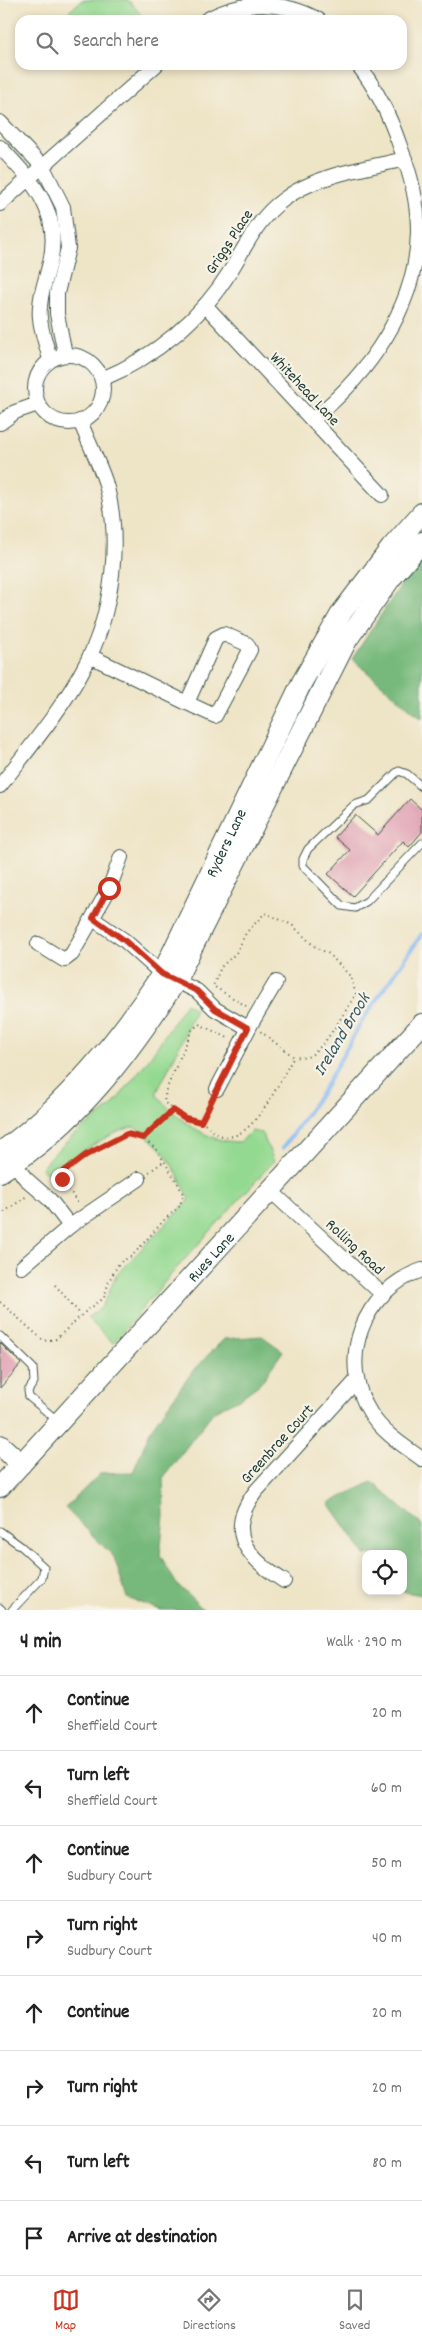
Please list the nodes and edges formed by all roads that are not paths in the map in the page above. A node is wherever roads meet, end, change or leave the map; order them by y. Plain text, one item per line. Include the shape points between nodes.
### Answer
1 (241, 2) edge
2 (214, 15) edge
3 (310, 15) edge
4 (150, 70) edge
5 (361, 70) edge
6 (0, 122) edge
7 (0, 148) edge
8 (405, 159) junction
9 (43, 167) junction
10 (29, 178) junction
11 (0, 204) edge
12 (205, 305) junction
13 (65, 354) junction
14 (50, 360) junction
15 (102, 379) junction
16 (38, 404) junction
17 (312, 420) junction
18 (80, 422) junction
19 (0, 424) edge
20 (382, 495) dead end
21 (422, 513) edge
22 (422, 542) edge
23 (90, 656) junction
24 (186, 703) junction
25 (0, 786) edge
26 (422, 787) edge
27 (422, 843) edge
28 (121, 857) dead end
29 (93, 918) junction
30 (38, 944) dead end
31 (169, 978) junction
32 (276, 982) dead end
33 (422, 1024) edge
34 (250, 1026) junction
35 (217, 1089) road end
36 (4, 1156) edge
37 (139, 1180) road end
38 (271, 1191) junction
39 (70, 1226) junction
40 (22, 1267) dead end
41 (422, 1270) edge
42 (382, 1294) junction
43 (0, 1336) edge
44 (357, 1380) junction
45 (60, 1423) junction
46 (0, 1445) edge
47 (422, 1459) edge
48 (22, 1464) junction
49 (0, 1488) edge
50 (0, 1531) edge
51 (284, 1581) dead end
52 (12, 1610) edge

1 - 2 street
1 - 3 street via 276,2
4 - 9 street
5 - 8 street via 382,103
6 - 9 street
7 - 10 street
8 - 12 street, Griggs Place via 318,181 283,199 256,227 230,272
8 - 17 street via 418,231 399,310 374,357 358,378
9 - 10 street
9 - 13 street via 63,207 66,223 68,248 57,293 57,314
10 - 11 street
10 - 14 street via 43,198 50,216 53,241 40,318
12 - 15 street, Griggs Place via 168,342 124,370
12 - 17 street, Whitehead Lane
13 - 14 street
13 - 15 street via 88,360
14 - 16 street via 37,375 35,394
15 - 18 street via 102,400 89,417
16 - 18 street via 51,418 60,422
16 - 19 street via 15,412
17 - 20 street, Whitehead Lane
18 - 23 street via 105,482 113,538 108,595
21 - 31 main road, Ryders Lane via 342,612 302,682
22 - 31 main road, Ryders Lane via 391,578 347,640
23 - 24 street
23 - 25 street via 49,722
24 - 24 street via 212,716 218,714 250,646 224,634 218,636
26 - 27 lane via 407,774 396,772 369,800 354,805 308,849 303,866 342,906 355,908 367,901
28 - 29 street
29 - 30 street via 72,954 64,960
29 - 31 street
31 - 34 street via 197,991 215,1009
31 - 36 main road, Ryders Lane via 149,1023 97,1090
32 - 34 street
33 - 38 main road, Rues Lane
34 - 35 street
36 - 39 street via 50,1200
37 - 39 street
38 - 42 street, Rolling Road
38 - 45 main road, Rues Lane
39 - 40 street
41 - 42 street, Rolling Road
42 - 44 street via 370,1310 358,1338 355,1358
43 - 45 lane via 30,1364 34,1382 28,1391 29,1396
44 - 47 street via 366,1406 378,1423
44 - 51 street, Greenbrae Court via 256,1491 244,1511 242,1532 248,1552 262,1567
45 - 48 main road, Rues Lane
46 - 48 main road
48 - 49 main road, Rues Lane
50 - 52 lane via 22,1546 44,1568 42,1578

